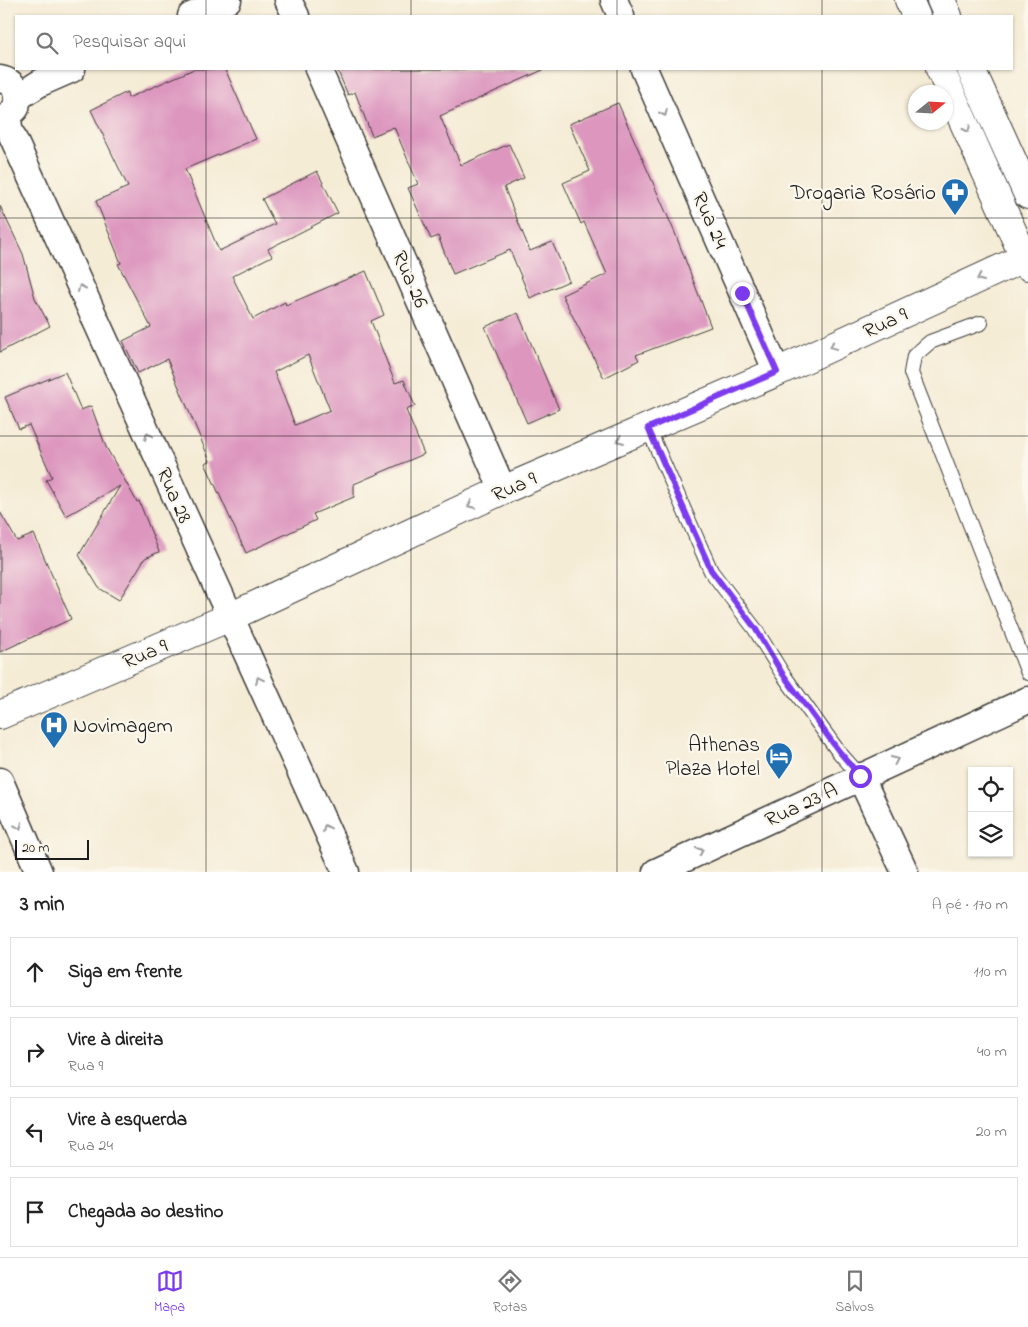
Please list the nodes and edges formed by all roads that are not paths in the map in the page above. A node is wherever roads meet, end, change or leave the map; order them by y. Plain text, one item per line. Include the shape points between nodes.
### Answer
1 (228, 0) edge
2 (288, 0) edge
3 (614, 0) edge
4 (909, 0) edge
5 (941, 0) edge
6 (193, 15) edge
7 (296, 15) edge
8 (621, 15) edge
9 (916, 15) edge
10 (948, 15) edge
11 (70, 70) edge
12 (318, 70) edge
13 (644, 70) edge
14 (940, 70) edge
15 (972, 70) edge
16 (13, 96) edge
17 (1028, 195) edge
18 (1027, 260) edge
19 (981, 323) dead end
20 (777, 372) junction
21 (648, 428) junction
22 (503, 490) junction
23 (230, 617) junction
24 (1028, 673) edge
25 (1028, 700) edge
26 (0, 715) edge
27 (860, 776) junction
28 (0, 781) edge
29 (39, 872) edge
30 (346, 872) edge
31 (656, 872) edge
32 (905, 872) edge

1 - 6 street
2 - 7 street
3 - 8 street
4 - 9 street
5 - 10 street
11 - 16 street
12 - 22 street, Rua 26
13 -> 20 street, Rua 24
14 -> 18 street
15 - 17 street
23 -> 16 street, Rua 28 via 9,129
18 -> 20 street, Rua 9
19 - 24 lane via 930,342 914,356 911,373
20 - 21 street, Rua 9
21 -> 22 street, Rua 9
21 - 27 lane via 711,570 755,628 782,673
22 -> 23 street, Rua 9
23 - 26 street, Rua 9
30 -> 23 street, Rua 28
27 -> 25 street, Rua 23 A
31 -> 27 street, Rua 23 A
27 - 32 street
28 -> 29 street

